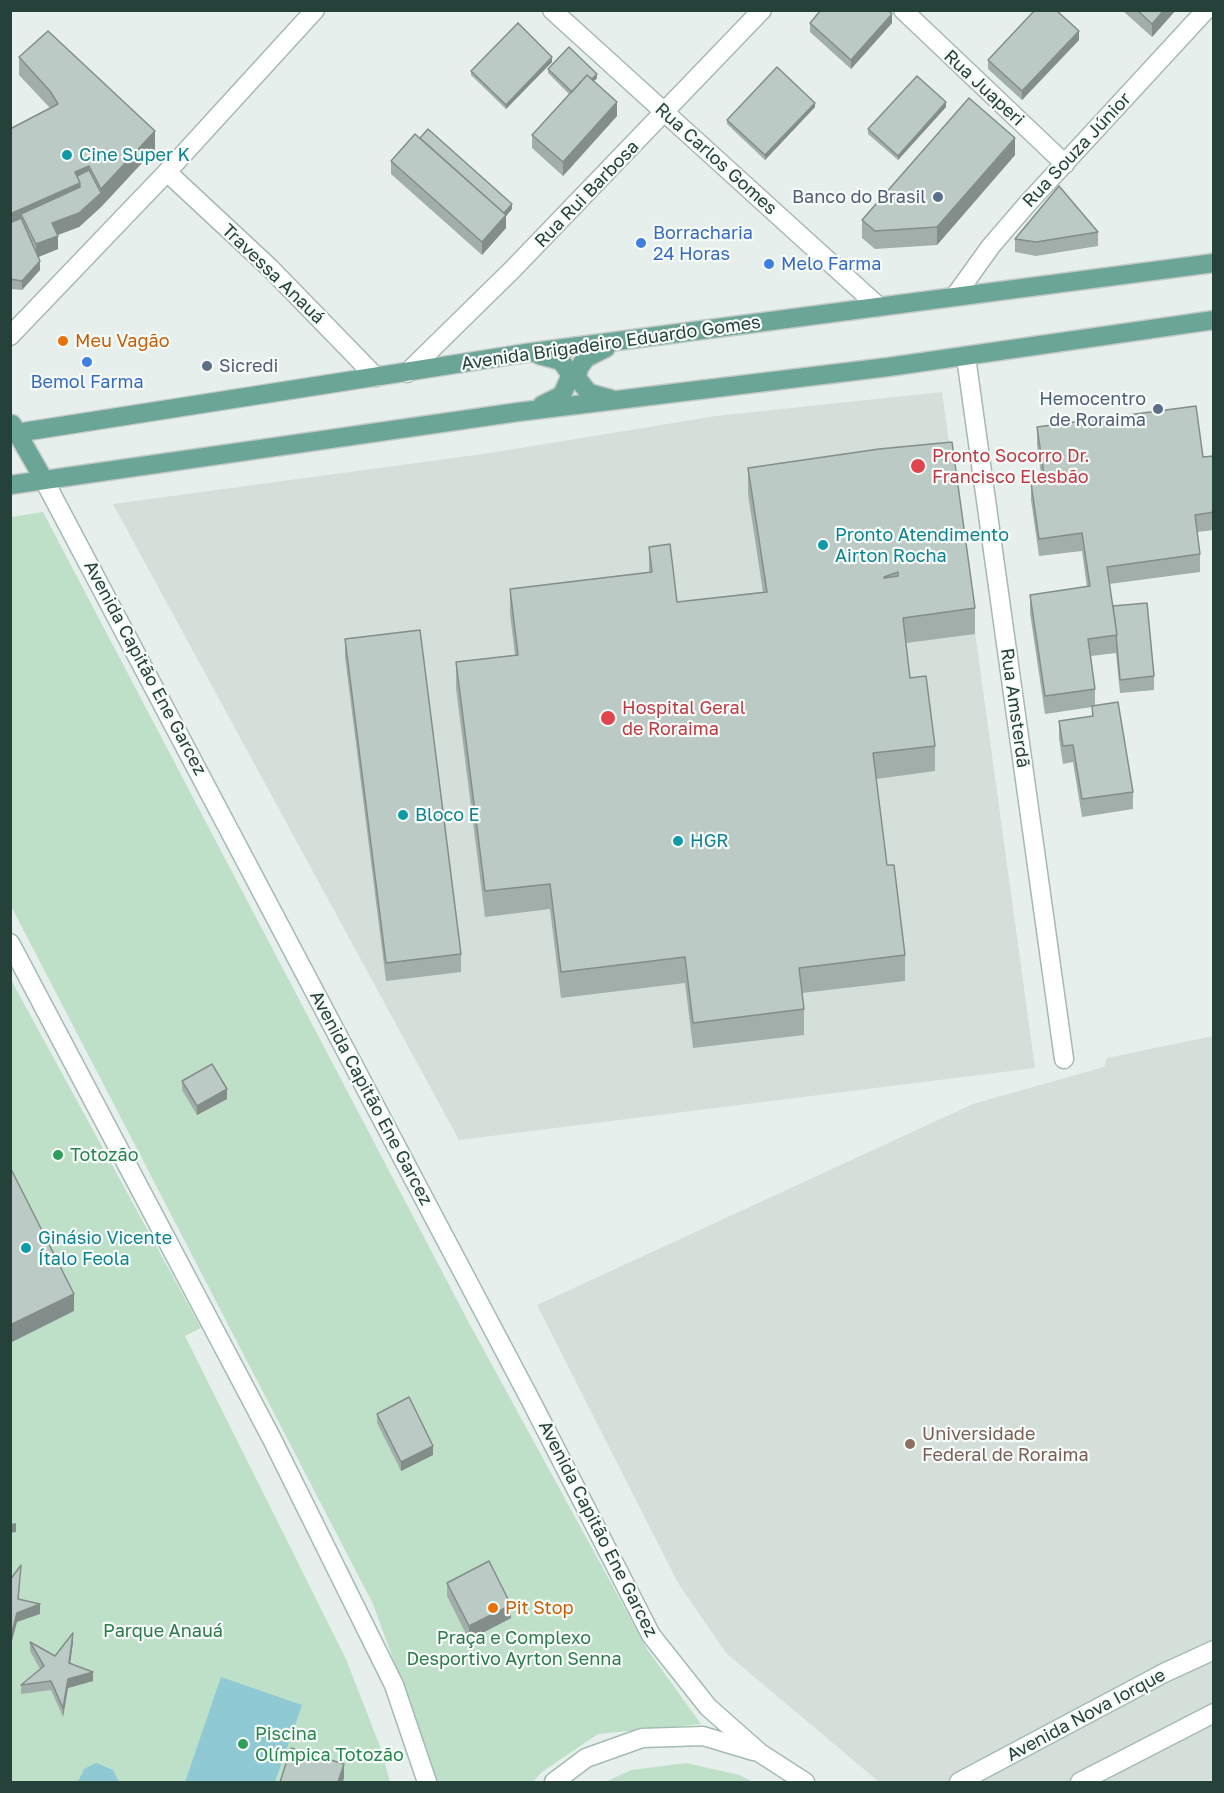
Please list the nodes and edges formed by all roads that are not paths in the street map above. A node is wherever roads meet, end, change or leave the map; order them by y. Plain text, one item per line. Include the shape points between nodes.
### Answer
1 (315, 10) edge
2 (552, 10) edge
3 (762, 10) edge
4 (903, 10) edge
5 (1206, 10) edge
6 (665, 114) junction
7 (1065, 164) junction
8 (167, 172) junction
9 (1214, 263) edge
10 (955, 296) junction
11 (879, 307) junction
12 (1214, 320) edge
13 (10, 336) edge
14 (618, 342) junction
15 (526, 353) junction
16 (966, 357) junction
17 (407, 373) junction
18 (376, 377) junction
19 (628, 400) junction
20 (518, 412) junction
21 (12, 430) edge
22 (44, 480) junction
23 (10, 485) edge
24 (10, 943) edge
25 (1064, 1059) dead end
26 (1214, 1650) edge
27 (1214, 1713) edge
28 (760, 1753) junction
29 (428, 1782) edge
30 (554, 1782) edge
31 (805, 1782) edge
32 (959, 1782) edge
33 (1080, 1782) edge

1 - 8 street
2 - 6 street, Rua Carlos Gomes
3 - 6 street, Rua Rui Barbosa
4 - 7 street, Rua Juaperi
5 - 7 street, Rua Souza Júnior
6 - 11 street, Rua Carlos Gomes
6 - 17 street, Rua Rui Barbosa
7 - 10 street, Rua Souza Júnior via 991,246
8 - 13 street
8 - 18 street, Travessa Anauá via 270,268
9 - 10 main road, Avenida Brigadeiro Eduardo Gomes
10 - 11 main road, Avenida Brigadeiro Eduardo Gomes
11 - 14 main road, Avenida Brigadeiro Eduardo Gomes
12 - 16 main road
14 - 15 main road, Avenida Brigadeiro Eduardo Gomes
14 - 19 main road via 586,358 577,378 589,393
15 - 17 main road, Avenida Brigadeiro Eduardo Gomes
15 - 20 main road via 561,361 569,379 562,395
16 - 19 main road
16 - 25 street, Rua Amsterdã
17 - 18 main road, Avenida Brigadeiro Eduardo Gomes
18 - 21 main road, Avenida Brigadeiro Eduardo Gomes
19 - 20 main road
20 - 22 main road
21 - 22 main road, Avenida Capitão Ene Garcez
22 - 23 main road
22 - 28 street, Avenida Capitão Ene Garcez via 651,1635 708,1707
24 - 29 street via 278,1450 394,1685
26 - 32 street, Avenida Nova Iorque
27 - 33 street
28 - 30 street, Avenida Capitão Ene Garcez via 703,1736 642,1738 586,1758
28 - 31 street, Avenida Capitão Ene Garcez

